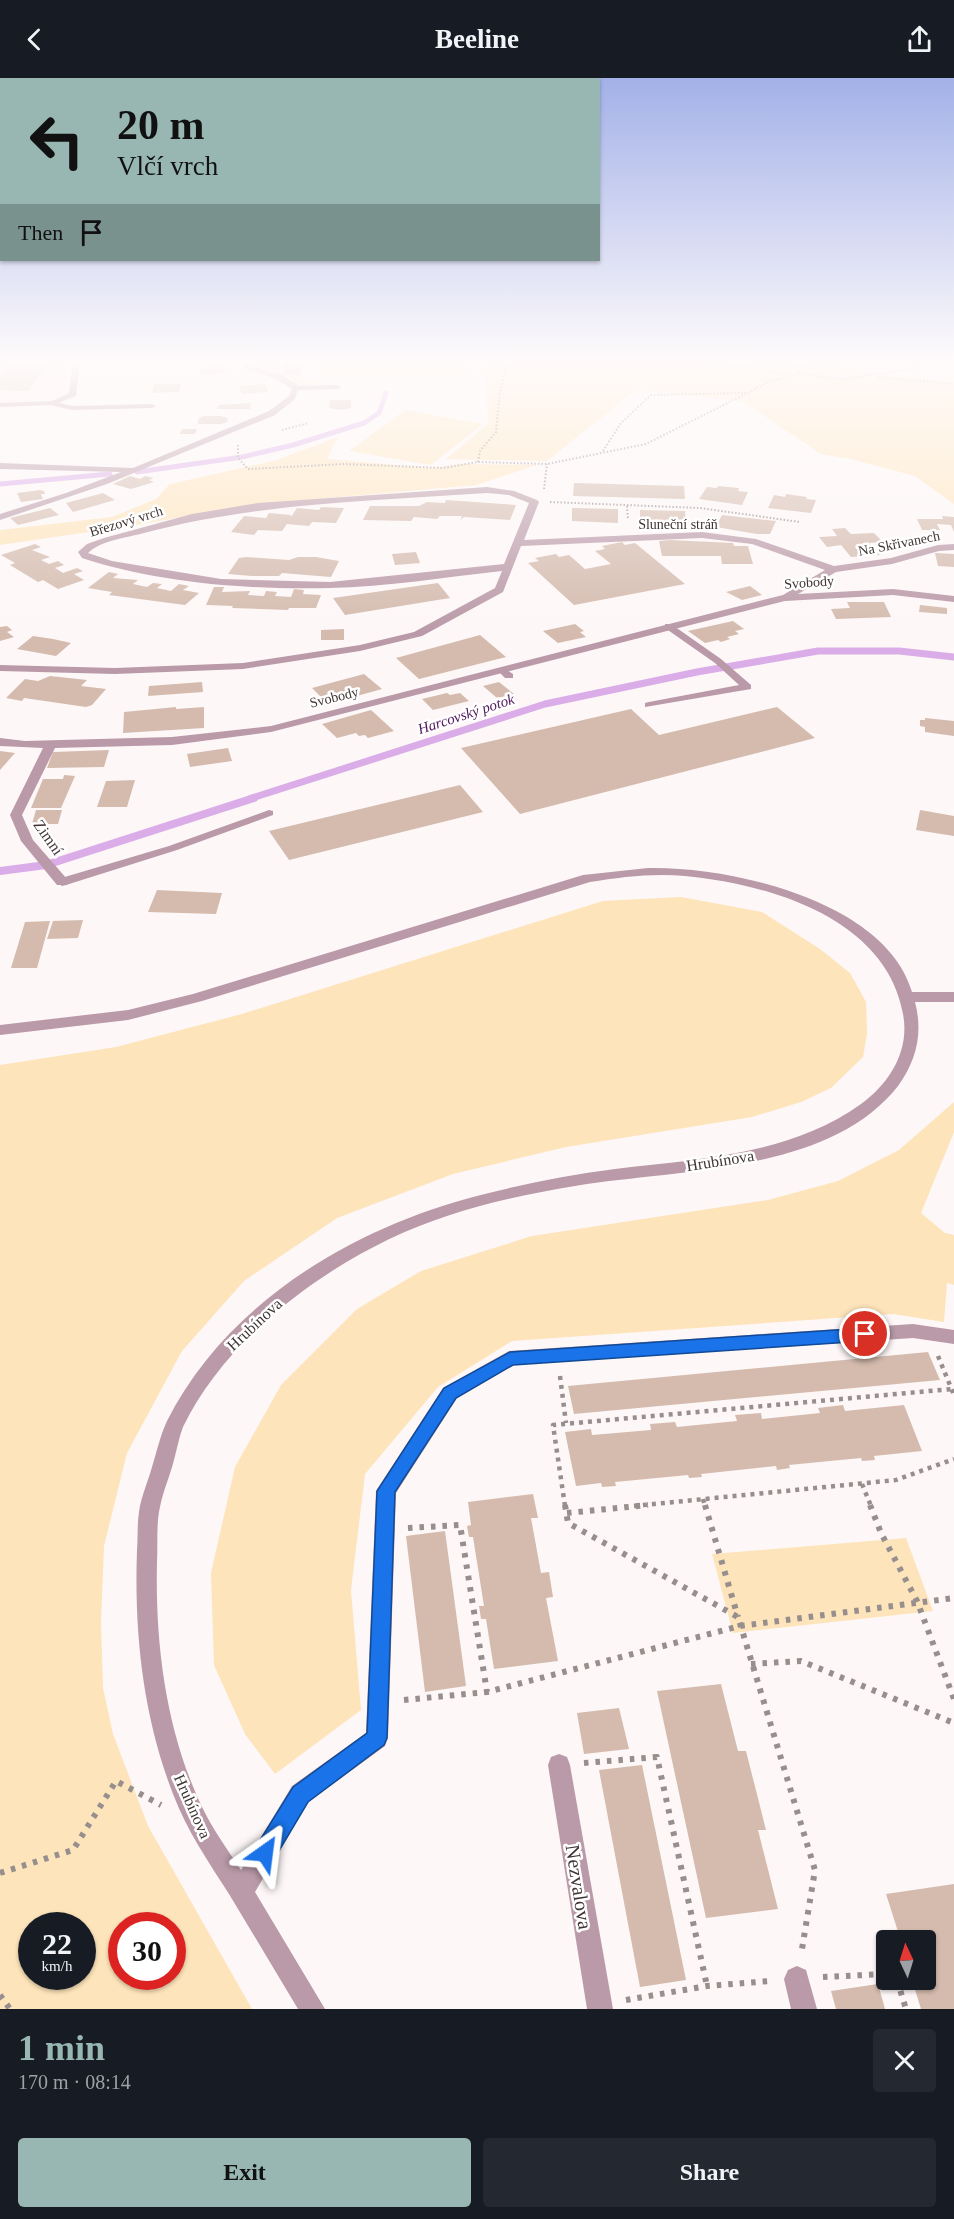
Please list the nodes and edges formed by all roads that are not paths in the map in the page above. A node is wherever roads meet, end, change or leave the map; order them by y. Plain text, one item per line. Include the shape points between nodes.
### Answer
1 (177, 452) edge
2 (0, 466) edge
3 (133, 470) junction
4 (0, 517) edge
5 (518, 543) junction
6 (954, 547) edge
7 (507, 567) junction
8 (833, 568) junction
9 (785, 598) junction
10 (954, 599) edge
11 (671, 631) junction
12 (0, 668) edge
13 (649, 705) dead end
14 (0, 742) edge
15 (51, 744) junction
16 (268, 813) dead end
17 (59, 878) joint
18 (909, 997) junction
19 (954, 997) edge
20 (0, 1030) edge
21 (954, 1337) edge
22 (559, 1765) road end
23 (242, 1892) junction
24 (797, 1979) road end
25 (599, 2007) edge
26 (312, 2009) edge
27 (804, 2009) edge

1 - 3 street
2 - 3 street
3 - 4 street via 52,503
5 - 7 street
5 - 7 street, Březový vrch via 534,502 511,493 487,490 258,506 192,517 107,540 83,552 110,564 221,582 330,585
5 - 8 street, Sluneční stráň via 702,535 753,541
6 - 8 street, Na Skřivanech via 892,561
7 - 12 street via 499,590 418,634 360,648 243,666 115,671
8 - 9 street, Na Skřivanech
9 - 10 street, Svobody via 893,592
9 - 11 street, Svobody
11 - 13 lane via 718,661 747,687
11 - 15 street, Svobody via 271,729 172,741
14 - 15 street, Svobody
15 - 17 street, Zimní via 16,815 27,840
16 - 17 lane via 173,848
18 - 19 street
18 - 20 street, Hrubínova via 900,975 878,948 821,908 756,884 685,872 651,871 588,878 196,998 128,1015
18 - 23 street, Hrubínova via 913,1029 910,1055 893,1082 869,1106 831,1132 790,1148 573,1180 437,1213 331,1262 292,1288 225,1350 176,1422 149,1509 146,1602 148,1650 172,1757 199,1826
21 - 23 street via 913,1331 510,1358 450,1393 386,1491 377,1738 300,1794
22 - 25 street, Nezvalova
23 - 26 street, Hrubínova
24 - 27 street

